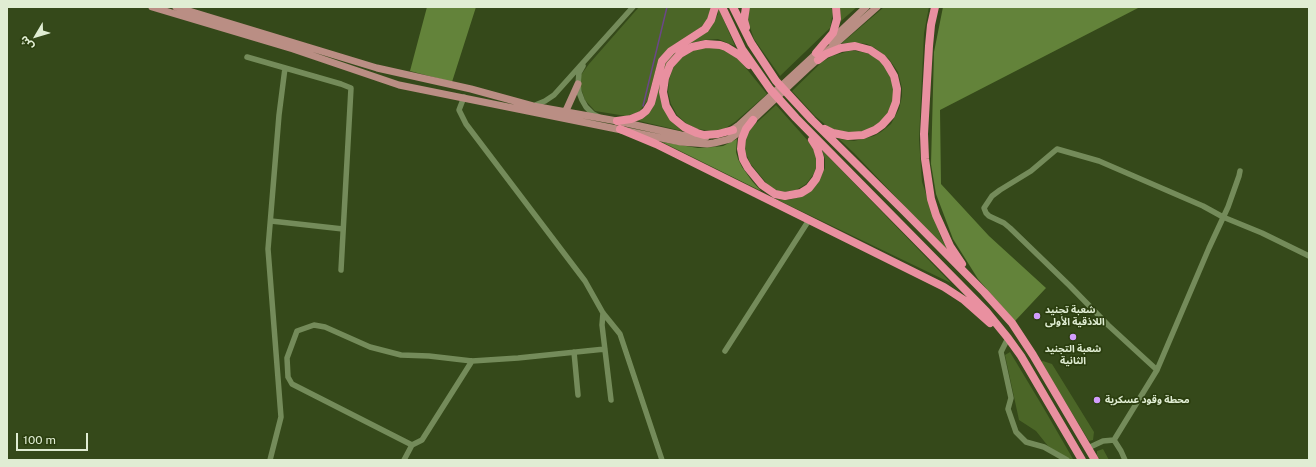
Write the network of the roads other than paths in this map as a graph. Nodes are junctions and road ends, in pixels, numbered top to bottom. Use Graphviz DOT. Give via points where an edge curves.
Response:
graph roads {
  1 [pos="152,7"];
  2 [pos="176,7"];
  3 [pos="633,7"];
  4 [pos="715,7"];
  5 [pos="722,7"];
  6 [pos="733,7"];
  7 [pos="746,7"];
  8 [pos="836,7"];
  9 [pos="866,7"];
  10 [pos="876,7"];
  11 [pos="935,7"];
  12 [pos="751,43"];
  13 [pos="247,57"];
  14 [pos="817,57"];
  15 [pos="586,59"];
  16 [pos="285,68"];
  17 [pos="578,84"];
  18 [pos="770,88"];
  19 [pos="464,97"];
  20 [pos="533,106"];
  21 [pos="760,110"];
  22 [pos="566,111"];
  23 [pos="600,118"];
  24 [pos="796,118"];
  25 [pos="563,119"];
  26 [pos="753,120"];
  27 [pos="812,120"];
  28 [pos="617,121"];
  29 [pos="620,129"];
  30 [pos="733,130"];
  31 [pos="1240,171"];
  32 [pos="1223,217"];
  33 [pos="809,220"];
  34 [pos="271,221"];
  35 [pos="343,229"];
  36 [pos="1309,256"];
  37 [pos="341,270"];
  38 [pos="984,292"];
  39 [pos="603,313"];
  40 [pos="1008,338"];
  41 [pos="605,349"];
  42 [pos="725,351"];
  43 [pos="574,352"];
  44 [pos="472,361"];
  45 [pos="1157,370"];
  46 [pos="578,395"];
  47 [pos="611,400"];
  48 [pos="1114,440"];
  49 [pos="412,445"];
  50 [pos="1088,448"];
  51 [pos="270,460"];
  52 [pos="404,460"];
  53 [pos="662,460"];
  54 [pos="1067,460"];
  55 [pos="1082,460"];
  56 [pos="1095,460"];
  57 [pos="1125,460"];
  1 -- 19 [label="main road" via="293,49 400,85"];
  2 -- 20 [label="main road" via="377,68"];
  3 -- 15 [label="street"];
  4 -- 28 [label="highway" via="711,20 704,29 662,60 651,103 646,111 631,119"];
  5 -- 18 [label="highway" via="742,49"];
  6 -- 12 [label="highway"];
  7 -- 12 [label="highway" via="744,20"];
  8 -- 14 [label="highway" via="837,19 833,33"];
  9 -- 14 [label="main road"];
  10 -- 14 [label="main road"];
  11 -- 38 [label="highway" via="929,46 924,134 927,176 931,198 943,232 960,262"];
  12 -- 27 [label="highway" via="776,81"];
  13 -- 16 [label="street"];
  14 -- 21 [label="main road"];
  14 -- 27 [label="highway" via="840,48 855,46 870,50 882,58 891,69 896,82 897,96 894,109 887,120 875,130 862,135 833,133"];
  15 -- 17 [label="street" via="579,73"];
  15 -- 20 [label="street" via="554,95 545,102"];
  16 -- 34 [label="street"];
  16 -- 35 [label="street" via="352,88"];
  17 -- 22 [label="main road"];
  17 -- 23 [label="street" via="582,100 592,114"];
  18 -- 24 [label="highway"];
  18 -- 30 [label="highway" via="739,55 720,45 692,47 675,59 665,78 663,92 666,106 673,118 684,128 697,134 711,135"];
  19 -- 25 [label="main road"];
  19 -- 39 [label="street" via="459,110 466,124 585,281"];
  20 -- 22 [label="main road"];
  21 -- 26 [label="main road"];
  21 -- 30 [label="main road"];
  22 -- 23 [label="main road"];
  22 -- 25 [label="main road"];
  23 -- 28 [label="main road"];
  24 -- 26 [label="highway" via="817,148 821,164 813,184 801,193 791,196 780,195 766,189 745,164 741,144"];
  24 -- 40 [label="highway" via="986,311"];
  25 -- 29 [label="main road"];
  26 -- 29 [label="main road" via="730,139 707,144 681,142"];
  27 -- 38 [label="highway"];
  28 -- 30 [label="main road" via="699,137 719,136"];
  29 -- 33 [label="highway" via="656,144"];
  31 -- 32 [label="street"];
  32 -- 36 [label="street"];
  32 -- 45 [label="street"];
  32 -- 45 [label="street" via="1099,161 1057,149 1030,171 992,196 984,208 989,216 1010,228"];
  33 -- 40 [label="highway" via="944,287 964,300"];
  33 -- 42 [label="street"];
  34 -- 35 [label="street"];
  34 -- 51 [label="street" via="268,249 282,417"];
  35 -- 37 [label="street"];
  38 -- 50 [label="highway" via="1012,323"];
  39 -- 41 [label="street"];
  39 -- 53 [label="street" via="620,334"];
  40 -- 54 [label="street" via="1001,352 1011,398 1008,409 1016,432 1026,442 1044,447"];
  40 -- 55 [label="highway"];
  41 -- 43 [label="street"];
  41 -- 47 [label="street"];
  43 -- 44 [label="street"];
  43 -- 46 [label="street"];
  44 -- 49 [label="street" via="422,440"];
  44 -- 49 [label="street" via="401,355 370,347 325,327 314,325 297,331 287,358 288,377 292,384"];
  45 -- 48 [label="street"];
  48 -- 50 [label="street" via="1104,440"];
  48 -- 57 [label="street"];
  49 -- 52 [label="street"];
  50 -- 56 [label="highway"];
}
